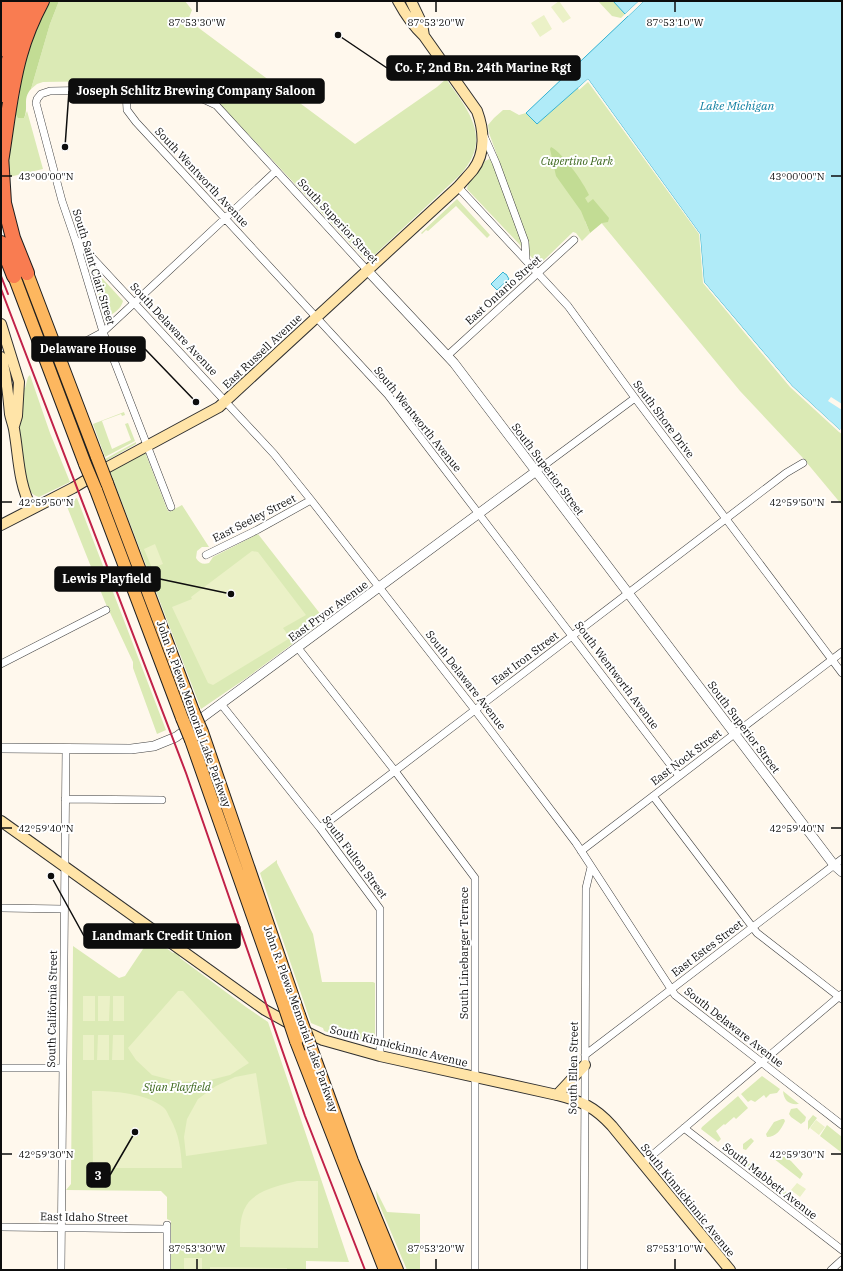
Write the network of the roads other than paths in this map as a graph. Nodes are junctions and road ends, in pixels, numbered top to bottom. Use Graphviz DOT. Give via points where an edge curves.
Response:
graph roads {
  1 [pos="6,1"];
  2 [pos="17,1"];
  3 [pos="28,1"];
  4 [pos="42,1"];
  5 [pos="398,1"];
  6 [pos="411,1"];
  7 [pos="1,18"];
  8 [pos="424,36"];
  9 [pos="1,49"];
  10 [pos="126,92"];
  11 [pos="1,107"];
  12 [pos="483,133"];
  13 [pos="1,155"];
  14 [pos="1,162"];
  15 [pos="276,171"];
  16 [pos="458,187"];
  17 [pos="225,219"];
  18 [pos="75,240"];
  19 [pos="574,240"];
  20 [pos="1,243"];
  21 [pos="526,258"];
  22 [pos="367,270"];
  23 [pos="539,272"];
  24 [pos="20,274"];
  25 [pos="134,302"];
  26 [pos="316,317"];
  27 [pos="1,324"];
  28 [pos="103,332"];
  29 [pos="71,349"];
  30 [pos="447,356"];
  31 [pos="1,357"];
  32 [pos="18,376"];
  33 [pos="4,384"];
  34 [pos="635,398"];
  35 [pos="225,401"];
  36 [pos="14,428"];
  37 [pos="147,446"];
  38 [pos="803,463"];
  39 [pos="535,472"];
  40 [pos="311,500"];
  41 [pos="170,508"];
  42 [pos="32,509"];
  43 [pos="479,513"];
  44 [pos="726,520"];
  45 [pos="1,525"];
  46 [pos="206,555"];
  47 [pos="380,588"];
  48 [pos="628,594"];
  49 [pos="106,610"];
  50 [pos="573,636"];
  51 [pos="298,648"];
  52 [pos="842,652"];
  53 [pos="832,660"];
  54 [pos="1,664"];
  55 [pos="842,673"];
  56 [pos="221,704"];
  57 [pos="475,710"];
  58 [pos="734,734"];
  59 [pos="1,748"];
  60 [pos="66,748"];
  61 [pos="395,771"];
  62 [pos="679,776"];
  63 [pos="653,796"];
  64 [pos="65,799"];
  65 [pos="162,800"];
  66 [pos="1,821"];
  67 [pos="320,828"];
  68 [pos="581,850"];
  69 [pos="842,859"];
  70 [pos="834,865"];
  71 [pos="64,866"];
  72 [pos="591,867"];
  73 [pos="842,872"];
  74 [pos="1,908"];
  75 [pos="64,909"];
  76 [pos="752,927"];
  77 [pos="671,989"];
  78 [pos="841,996"];
  79 [pos="380,1056"];
  80 [pos="585,1060"];
  81 [pos="761,1062"];
  82 [pos="1,1068"];
  83 [pos="63,1068"];
  84 [pos="475,1078"];
  85 [pos="557,1095"];
  86 [pos="584,1103"];
  87 [pos="842,1125"];
  88 [pos="684,1128"];
  89 [pos="643,1163"];
  90 [pos="1,1227"];
  91 [pos="61,1228"];
  92 [pos="842,1250"];
  93 [pos="842,1260"];
  94 [pos="61,1270"];
  95 [pos="167,1270"];
  96 [pos="385,1270"];
  97 [pos="397,1270"];
  98 [pos="475,1270"];
  99 [pos="584,1270"];
  100 [pos="730,1270"];
  101 [pos="831,1270"];
  1 -- 7 [label="highway"];
  2 -- 9 [label="highway"];
  3 -- 11 [label="highway" via="16,30 6,68"];
  4 -- 14 [label="highway" via="32,20 20,55"];
  5 -- 8 [label="main road" via="417,30"];
  6 -- 8 [label="main road" via="422,24"];
  8 -- 12 [label="main road, East Russell Avenue" via="477,111"];
  10 -- 15 [label="street, South Superior Street" via="203,99 216,105"];
  10 -- 17 [label="street, South Wentworth Avenue" via="128,112"];
  10 -- 18 [label="street, South Saint Clair Street" via="50,91 38,96 36,103 43,132"];
  12 -- 16 [label="main road, East Russell Avenue" via="479,160"];
  12 -- 21 [label="street" via="525,242"];
  13 -- 14 [label="highway, John R. Plewa Memorial Lake Parkway"];
  14 -- 24 [label="highway, John R. Plewa Memorial Lake Parkway" via="4,203"];
  15 -- 17 [label="street"];
  15 -- 22 [label="street, South Superior Street"];
  16 -- 21 [label="street, South Shore Drive"];
  16 -- 22 [label="main road, East Russell Avenue"];
  17 -- 25 [label="street"];
  17 -- 26 [label="street, South Wentworth Avenue"];
  18 -- 25 [label="street, South Delaware Avenue"];
  18 -- 28 [label="street, South Saint Clair Street"];
  19 -- 23 [label="street, East Ontario Street"];
  20 -- 24 [label="highway, John R. Plewa Memorial Lake Parkway"];
  21 -- 23 [label="street, South Shore Drive"];
  22 -- 26 [label="main road, East Russell Avenue"];
  22 -- 30 [label="street, South Superior Street"];
  23 -- 30 [label="street, East Ontario Street"];
  23 -- 34 [label="street, South Shore Drive" via="568,306"];
  24 -- 96 [label="main road, John R. Plewa Memorial Lake Parkway, bridge" via="85,464 191,740 296,1041"];
  24 -- 97 [label="main road, John R. Plewa Memorial Lake Parkway, bridge" via="160,620 202,732 352,1161"];
  25 -- 28 [label="street"];
  25 -- 35 [label="street, South Delaware Avenue"];
  26 -- 35 [label="main road, East Russell Avenue"];
  26 -- 43 [label="street, South Wentworth Avenue" via="388,395"];
  27 -- 32 [label="main road"];
  28 -- 29 [label="street"];
  28 -- 37 [label="street, South Saint Clair Street"];
  30 -- 39 [label="street, South Superior Street"];
  31 -- 33 [label="main road" via="5,370"];
  32 -- 33 [label="street"];
  32 -- 36 [label="main road" via="19,391"];
  33 -- 36 [label="main road"];
  34 -- 39 [label="street, East Pryor Avenue"];
  34 -- 44 [label="street, South Shore Drive"];
  35 -- 37 [label="main road, East Russell Avenue" via="215,410"];
  35 -- 40 [label="street, South Delaware Avenue" via="274,454"];
  36 -- 42 [label="main road" via="21,481"];
  37 -- 41 [label="street, South Saint Clair Street"];
  37 -- 42 [label="main road, East Russell Avenue"];
  38 -- 44 [label="street, East Iron Street" via="786,473"];
  39 -- 43 [label="street, East Pryor Avenue"];
  39 -- 48 [label="street, South Superior Street"];
  40 -- 46 [label="street, East Seeley Street"];
  40 -- 47 [label="street, South Delaware Avenue"];
  42 -- 45 [label="main road, East Russell Avenue"];
  43 -- 47 [label="street, East Pryor Avenue"];
  43 -- 50 [label="street, South Wentworth Avenue"];
  44 -- 48 [label="street, East Iron Street"];
  44 -- 53 [label="street, South Shore Drive"];
  47 -- 51 [label="street, East Pryor Avenue"];
  47 -- 57 [label="street, South Delaware Avenue"];
  48 -- 50 [label="street, East Iron Street"];
  48 -- 58 [label="street, South Superior Street"];
  49 -- 54 [label="street"];
  50 -- 57 [label="street, East Iron Street"];
  50 -- 62 [label="street, South Wentworth Avenue"];
  51 -- 56 [label="street, East Pryor Avenue"];
  51 -- 61 [label="street, South Linebarger Terrace"];
  52 -- 53 [label="street, East Nock Street"];
  53 -- 55 [label="street, South Shore Drive"];
  53 -- 58 [label="street, East Nock Street"];
  56 -- 60 [label="street, East Pryor Avenue" via="176,737 154,746 131,749"];
  56 -- 67 [label="street, South Fulton Street"];
  57 -- 61 [label="street, East Iron Street"];
  57 -- 68 [label="street, South Delaware Avenue"];
  58 -- 62 [label="street, East Nock Street"];
  58 -- 70 [label="street, South Superior Street"];
  59 -- 60 [label="street, East Pryor Avenue"];
  60 -- 64 [label="street, South California Street"];
  61 -- 67 [label="street, East Iron Street"];
  61 -- 84 [label="street, South Linebarger Terrace" via="475,878"];
  62 -- 63 [label="street, East Nock Street"];
  63 -- 68 [label="street, East Nock Street"];
  63 -- 76 [label="street"];
  64 -- 65 [label="street"];
  64 -- 71 [label="street, South California Street"];
  66 -- 71 [label="main road, South Kinnickinnic Avenue"];
  67 -- 79 [label="street, South Fulton Street" via="380,909"];
  68 -- 72 [label="street, South Delaware Avenue"];
  69 -- 70 [label="street, East Estes Street"];
  70 -- 73 [label="street, South Superior Street"];
  70 -- 76 [label="street, East Estes Street"];
  71 -- 75 [label="street, South California Street"];
  71 -- 79 [label="main road, South Kinnickinnic Avenue" via="265,1010 323,1040"];
  72 -- 77 [label="street, South Delaware Avenue"];
  72 -- 80 [label="street, South Ellen Street" via="586,888"];
  74 -- 75 [label="street"];
  75 -- 83 [label="street, South California Street"];
  76 -- 77 [label="street, East Estes Street"];
  76 -- 78 [label="street"];
  77 -- 80 [label="street, East Estes Street"];
  77 -- 81 [label="street, South Delaware Avenue"];
  78 -- 81 [label="street"];
  79 -- 84 [label="main road, South Kinnickinnic Avenue"];
  80 -- 85 [label="main road"];
  80 -- 86 [label="street, South Ellen Street"];
  81 -- 87 [label="street, South Delaware Avenue"];
  81 -- 88 [label="street"];
  82 -- 83 [label="street"];
  83 -- 91 [label="street, South California Street"];
  84 -- 85 [label="main road, South Kinnickinnic Avenue"];
  84 -- 98 [label="street, South Linebarger Terrace"];
  85 -- 86 [label="main road, South Kinnickinnic Avenue"];
  86 -- 89 [label="main road, South Kinnickinnic Avenue" via="601,1114"];
  86 -- 99 [label="street, South Ellen Street"];
  88 -- 89 [label="street"];
  88 -- 92 [label="street, South Mabbett Avenue"];
  89 -- 100 [label="main road, South Kinnickinnic Avenue"];
  90 -- 91 [label="street, East Idaho Street"];
  91 -- 94 [label="street, South California Street"];
  91 -- 95 [label="street, East Idaho Street" via="167,1227"];
  93 -- 101 [label="street"];
}
